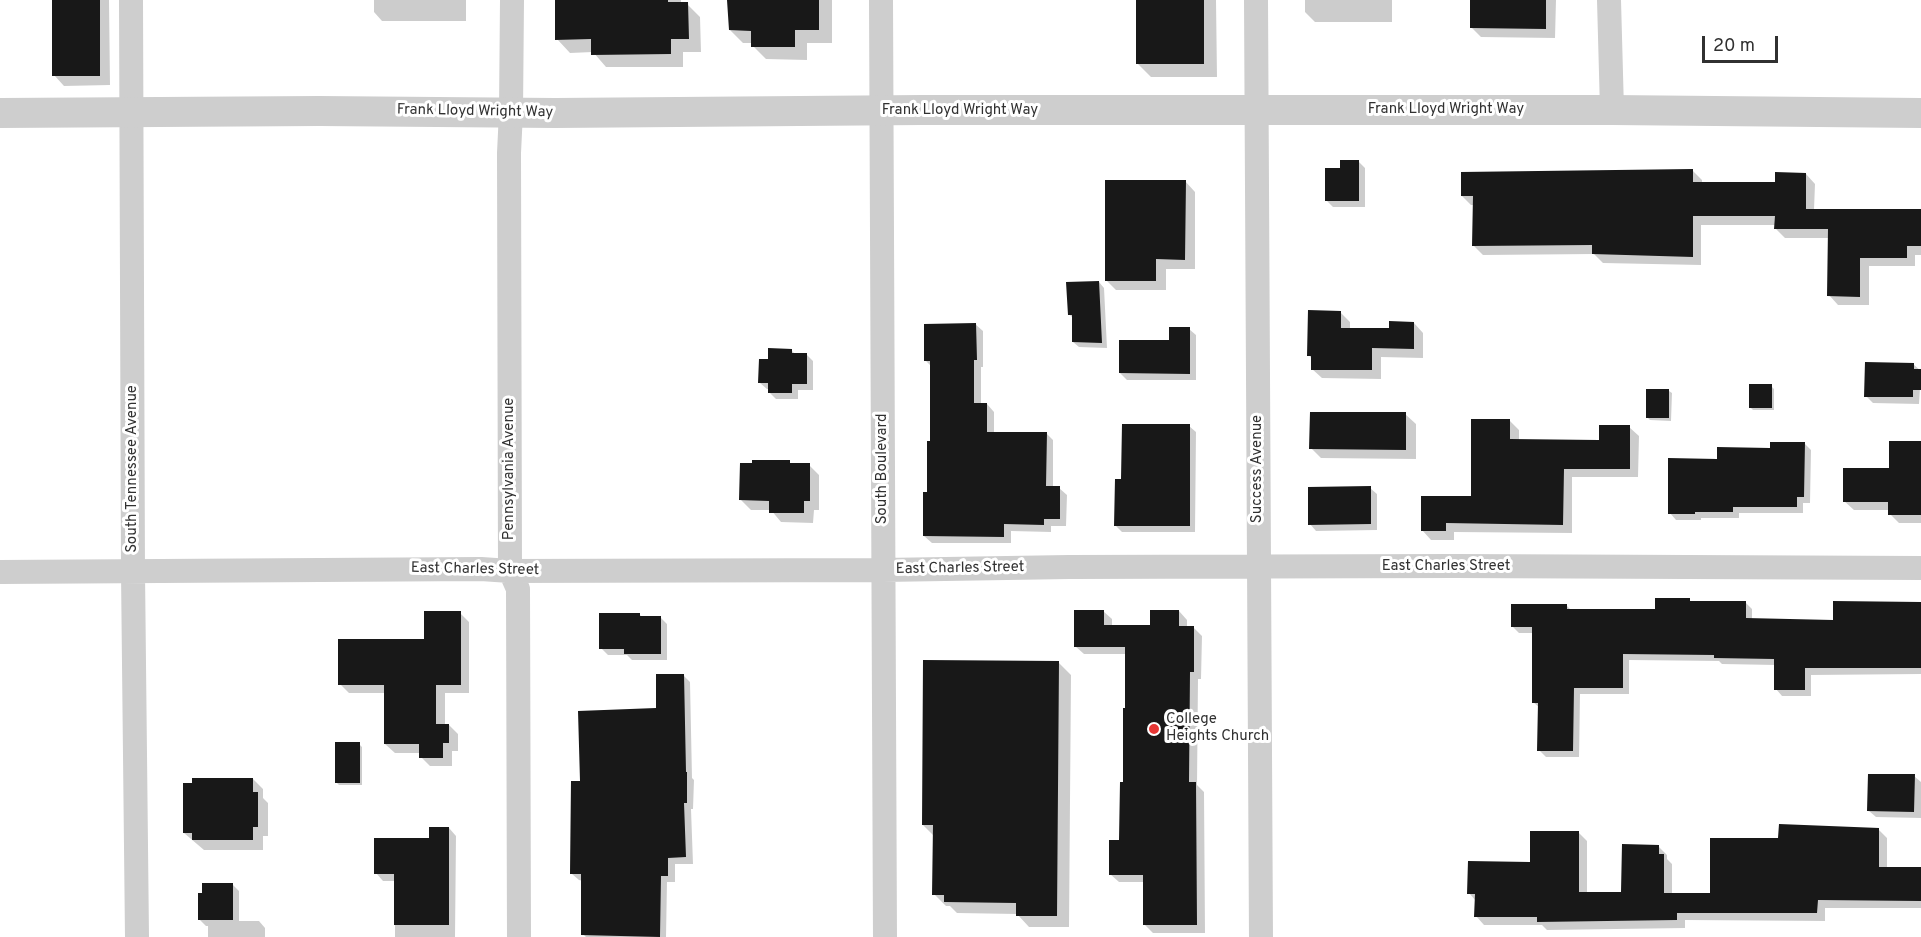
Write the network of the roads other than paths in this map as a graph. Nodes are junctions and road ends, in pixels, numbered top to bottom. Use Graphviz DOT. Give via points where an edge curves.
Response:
graph roads {
  1 [pos="131,0"];
  2 [pos="512,0"];
  3 [pos="881,0"];
  4 [pos="1256,0"];
  5 [pos="1609,0"];
  6 [pos="1256,110"];
  7 [pos="1612,110"];
  8 [pos="132,111"];
  9 [pos="882,111"];
  10 [pos="0,112"];
  11 [pos="511,112"];
  12 [pos="1921,113"];
  13 [pos="1259,567"];
  14 [pos="1921,568"];
  15 [pos="883,570"];
  16 [pos="510,571"];
  17 [pos="0,572"];
  18 [pos="133,572"];
  19 [pos="137,937"];
  20 [pos="519,937"];
  21 [pos="885,937"];
  22 [pos="1261,937"];
  1 -- 8 [label="street, South Tennessee Avenue"];
  2 -- 11 [label="street, Pennsylvania Avenue"];
  3 -- 9 [label="street, South Boulevard"];
  4 -- 6 [label="street, Success Avenue"];
  5 -- 7 [label="street"];
  6 -- 7 [label="street, Frank Lloyd Wright Way"];
  6 -- 9 [label="street, Frank Lloyd Wright Way"];
  6 -- 13 [label="street, Success Avenue"];
  7 -- 12 [label="street, Frank Lloyd Wright Way"];
  8 -- 10 [label="street, Frank Lloyd Wright Way"];
  8 -- 11 [label="street, Frank Lloyd Wright Way"];
  8 -- 18 [label="street, South Tennessee Avenue"];
  9 -- 11 [label="street, Frank Lloyd Wright Way"];
  9 -- 15 [label="street, South Boulevard"];
  11 -- 16 [label="street, Pennsylvania Avenue"];
  13 -- 14 [label="street, East Charles Street"];
  13 -- 15 [label="street, East Charles Street"];
  13 -- 22 [label="street, Success Avenue"];
  15 -- 16 [label="street, East Charles Street"];
  15 -- 21 [label="street, South Boulevard"];
  16 -- 18 [label="street, East Charles Street"];
  16 -- 20 [label="street, Pennsylvania Avenue" via="518,589"];
  17 -- 18 [label="street, East Charles Street"];
  18 -- 19 [label="street, South Tennessee Avenue"];
}
